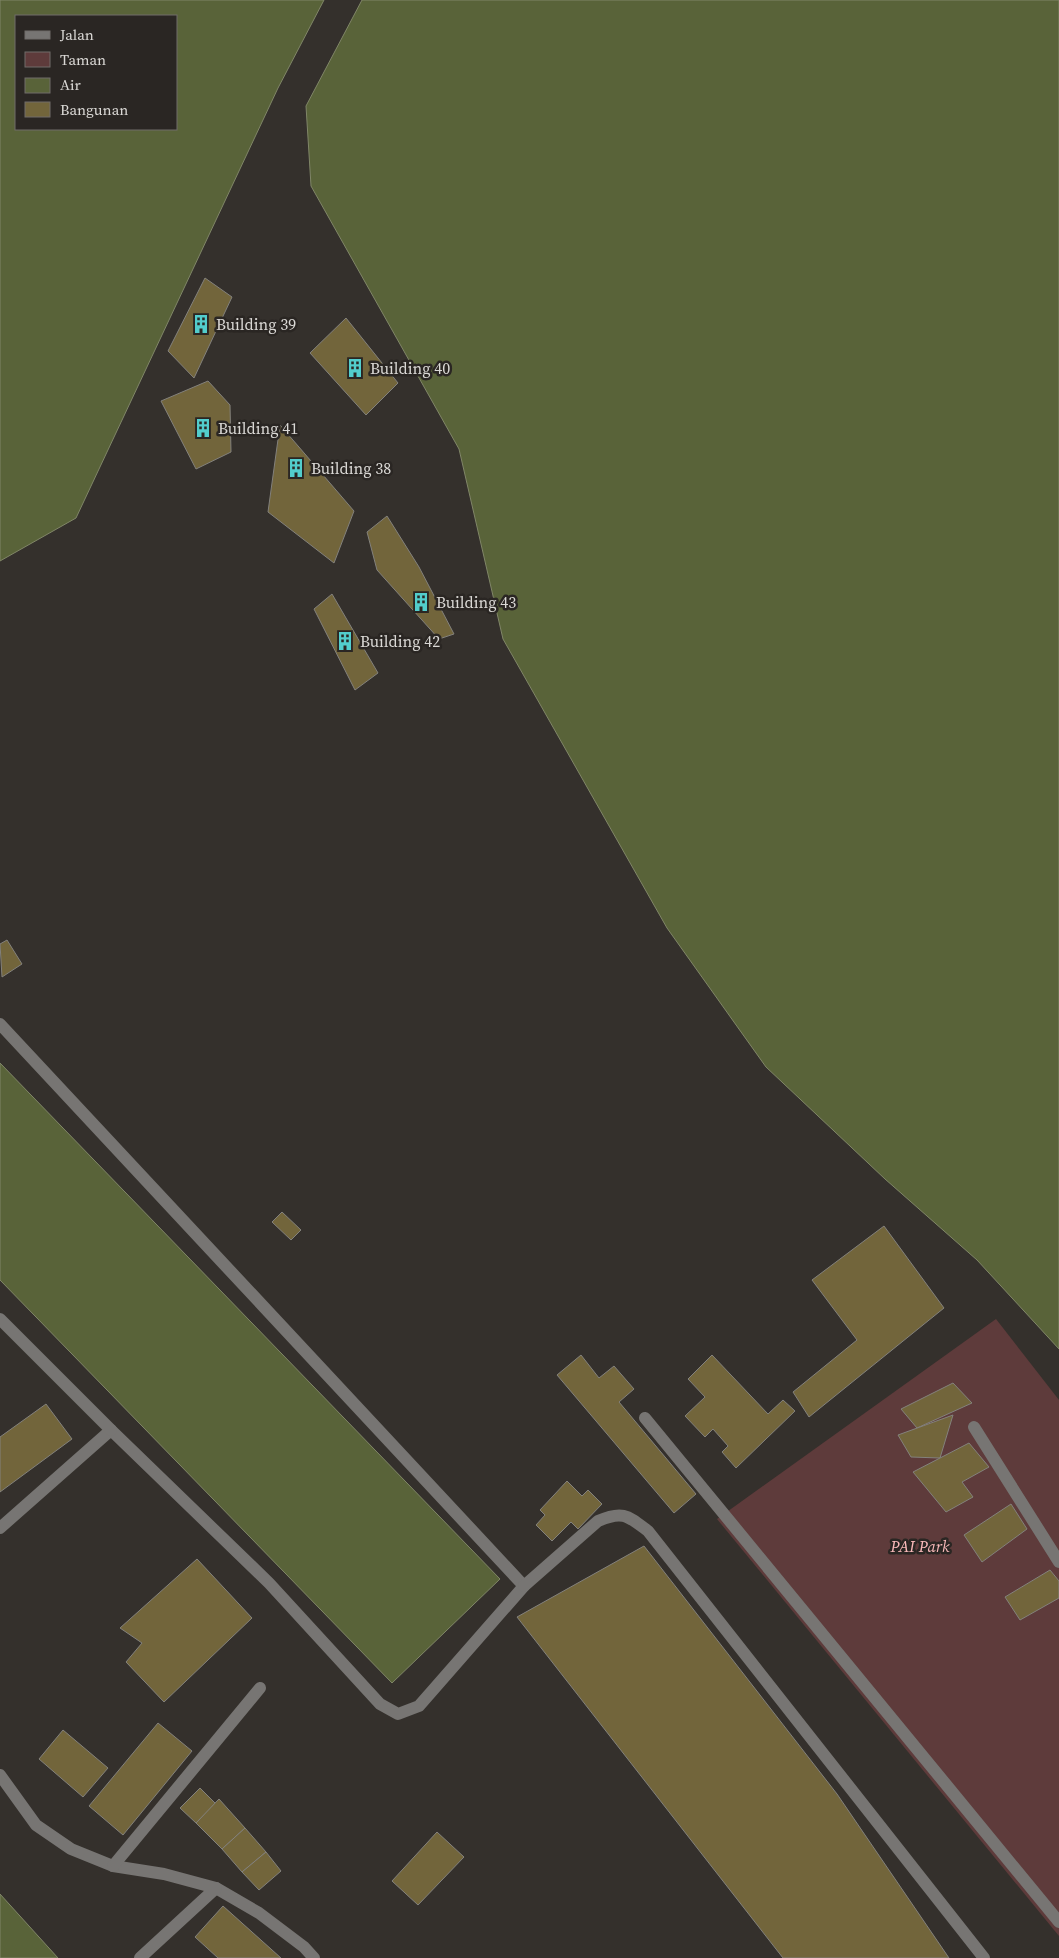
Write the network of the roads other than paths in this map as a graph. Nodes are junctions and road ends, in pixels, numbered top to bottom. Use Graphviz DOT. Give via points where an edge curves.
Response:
graph roads {
  1 [pos="0,1024"];
  2 [pos="0,1319"];
  3 [pos="645,1418"];
  4 [pos="974,1427"];
  5 [pos="111,1430"];
  6 [pos="0,1528"];
  7 [pos="1059,1562"];
  8 [pos="524,1586"];
  9 [pos="260,1688"];
  10 [pos="0,1775"];
  11 [pos="112,1866"];
  12 [pos="216,1888"];
  13 [pos="1059,1922"];
  14 [pos="140,1958"];
  15 [pos="314,1958"];
  16 [pos="984,1958"];
  1 -- 8 [label="lane"];
  2 -- 5 [label="lane"];
  3 -- 13 [label="lane"];
  4 -- 7 [label="lane"];
  5 -- 6 [label="lane"];
  5 -- 8 [label="lane" via="269,1583 380,1704 398,1714 419,1706"];
  8 -- 16 [label="lane" via="598,1521 613,1514 626,1515 648,1531"];
  9 -- 11 [label="lane"];
  10 -- 11 [label="lane" via="36,1825 71,1849"];
  11 -- 12 [label="lane" via="164,1874"];
  12 -- 14 [label="lane"];
  12 -- 15 [label="lane" via="259,1913"];
}
